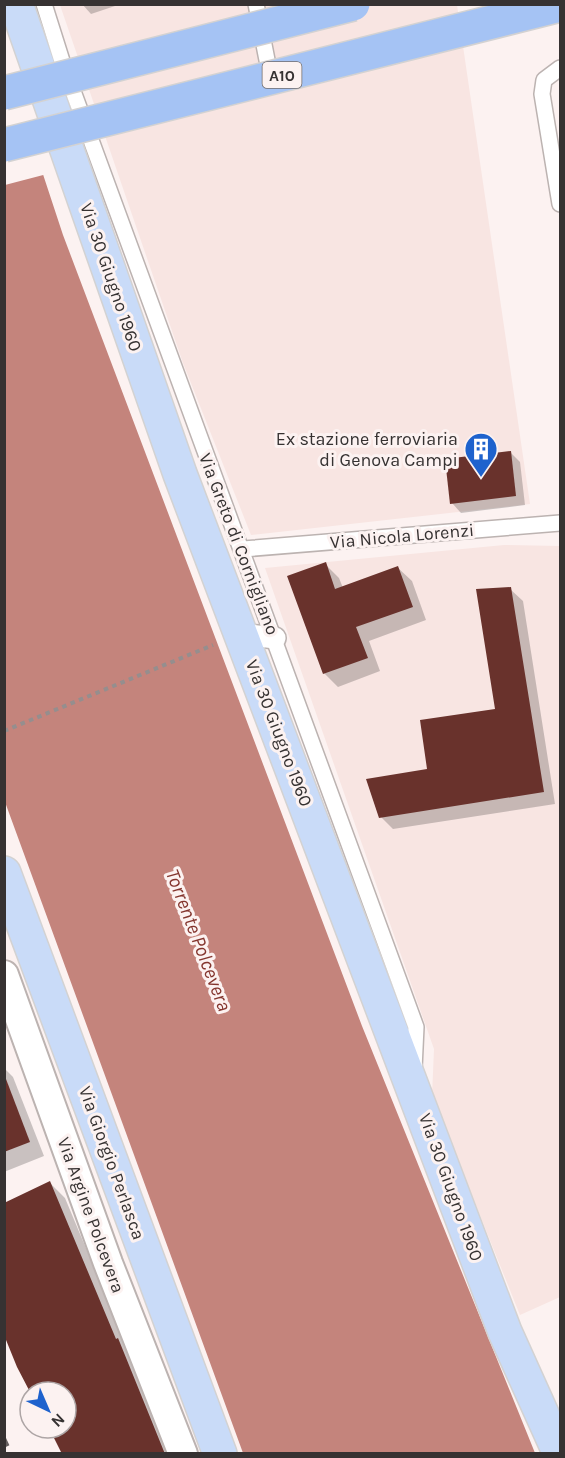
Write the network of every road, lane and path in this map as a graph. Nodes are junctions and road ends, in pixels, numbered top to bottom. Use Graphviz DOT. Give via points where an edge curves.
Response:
graph roads {
  1 [pos="16,4"];
  2 [pos="44,4"];
  3 [pos="256,4"];
  4 [pos="353,4"];
  5 [pos="561,5"];
  6 [pos="267,60"];
  7 [pos="561,68"];
  8 [pos="4,93"];
  9 [pos="4,146"];
  10 [pos="561,204"];
  11 [pos="561,523"];
  12 [pos="243,549"];
  13 [pos="232,637"];
  14 [pos="275,638"];
  15 [pos="4,731"];
  16 [pos="4,873"];
  17 [pos="4,975"];
  18 [pos="413,1087"];
  19 [pos="183,1454"];
  20 [pos="220,1454"];
  21 [pos="560,1454"];
  1 -- 13 [label="main road, Via 30 Giugno 1960" via="180,474"];
  2 -- 12 [label="lane, Via Greto di Cornigliano" via="197,435"];
  3 -- 6 [label="lane"];
  4 -- 8 [label="highway, bridge"];
  5 -- 9 [label="highway, A10, bridge"];
  7 -- 10 [label="lane" via="544,80 542,94"];
  11 -- 12 [label="lane, Via Nicola Lorenzi"];
  12 -- 14 [label="lane, Via Greto di Cornigliano"];
  13 -- 14 [label="street"];
  13 -- 15 [label="path"];
  13 -- 18 [label="main road, Via 30 Giugno 1960"];
  14 -- 18 [label="lane, Via Greto di Cornigliano" via="416,1027"];
  16 -- 20 [label="main road, Via Giorgio Perlasca"];
  17 -- 19 [label="street, Via Argine Polcevera" via="108,1263"];
  18 -- 21 [label="main road, Via 30 Giugno 1960" via="504,1332"];
}
